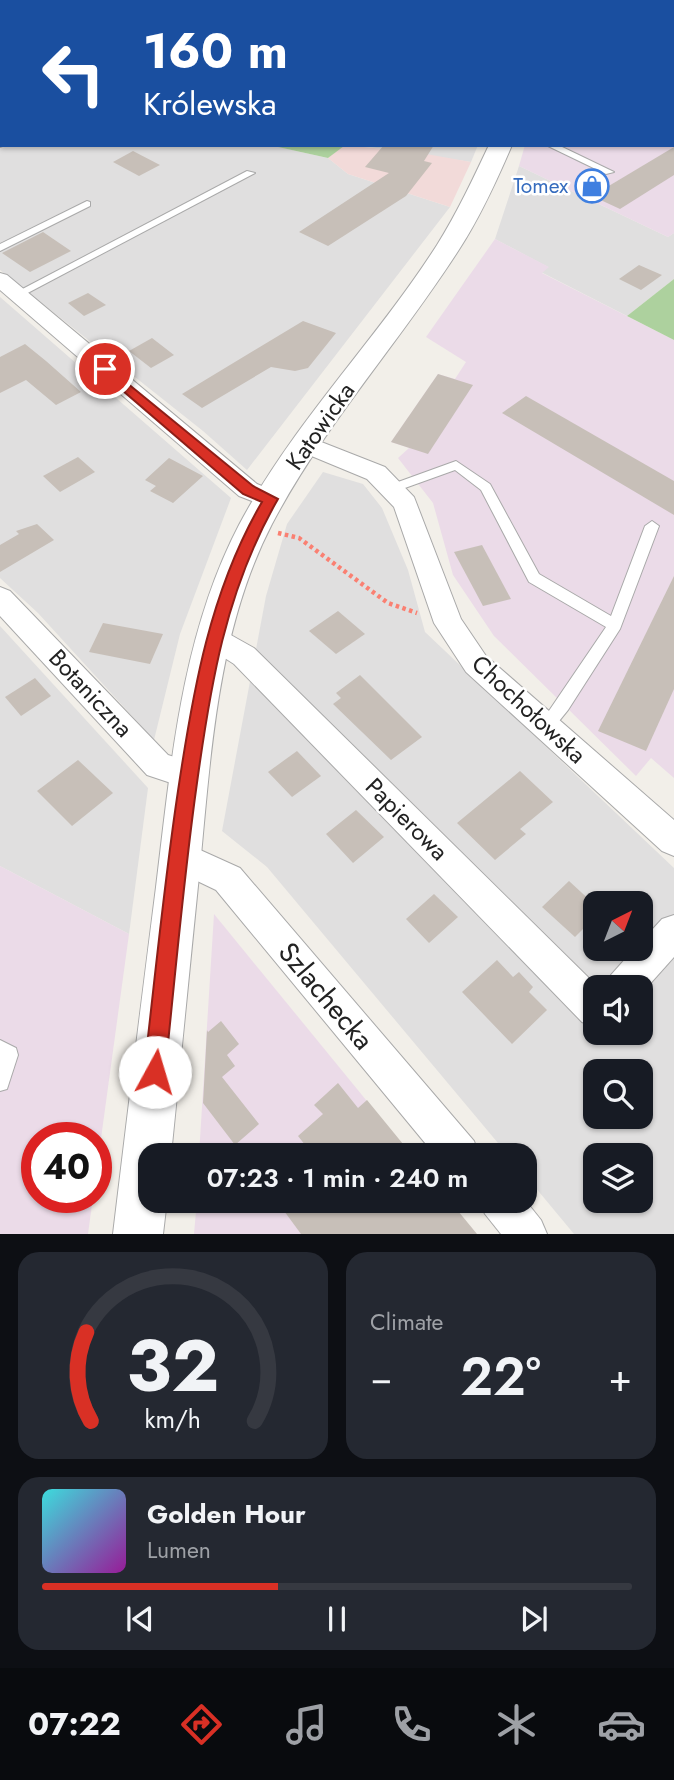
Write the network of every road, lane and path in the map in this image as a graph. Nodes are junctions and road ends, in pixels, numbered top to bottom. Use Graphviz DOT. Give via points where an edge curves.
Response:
graph roads {
  1 [pos="500,147"];
  2 [pos="554,147"];
  3 [pos="609,172"];
  4 [pos="250,173"];
  5 [pos="87,204"];
  6 [pos="0,248"];
  7 [pos="9,286"];
  8 [pos="306,443"];
  9 [pos="391,489"];
  10 [pos="270,499"];
  11 [pos="652,526"];
  12 [pos="0,598"];
  13 [pos="615,625"];
  14 [pos="213,636"];
  15 [pos="546,727"];
  16 [pos="189,775"];
  17 [pos="674,841"];
  18 [pos="178,855"];
  19 [pos="674,931"];
  20 [pos="635,975"];
  21 [pos="583,997"];
  22 [pos="0,1049"];
  23 [pos="0,1082"];
  24 [pos="450,1143"];
  25 [pos="510,1213"];
  26 [pos="138,1234"];
  27 [pos="527,1234"];
  1 -- 8 [label="street, Katowicka" via="461,229"];
  2 -- 3 [label="lane"];
  4 -- 7 [label="lane"];
  5 -- 6 [label="lane"];
  7 -- 10 [label="street" via="248,490"];
  8 -- 9 [label="street, Chochołowska" via="376,473"];
  8 -- 10 [label="street, Katowicka"];
  9 -- 13 [label="lane" via="456,465 486,487 534,578"];
  9 -- 15 [label="street, Chochołowska" via="405,503 448,624 476,664"];
  10 -- 14 [label="street, Katowicka" via="225,594"];
  11 -- 13 [label="lane"];
  12 -- 16 [label="street, Botaniczna" via="158,766"];
  13 -- 15 [label="lane"];
  14 -- 16 [label="street, Katowicka"];
  14 -- 21 [label="street, Papierowa" via="244,656"];
  15 -- 17 [label="street, Chochołowska"];
  16 -- 18 [label="street, Katowicka"];
  18 -- 24 [label="street, Szlachecka" via="228,879"];
  18 -- 26 [label="street, Katowicka"];
  19 -- 20 [label="street"];
  22 -- 23 [label="lane" via="9,1055"];
  25 -- 27 [label="street"];
}
